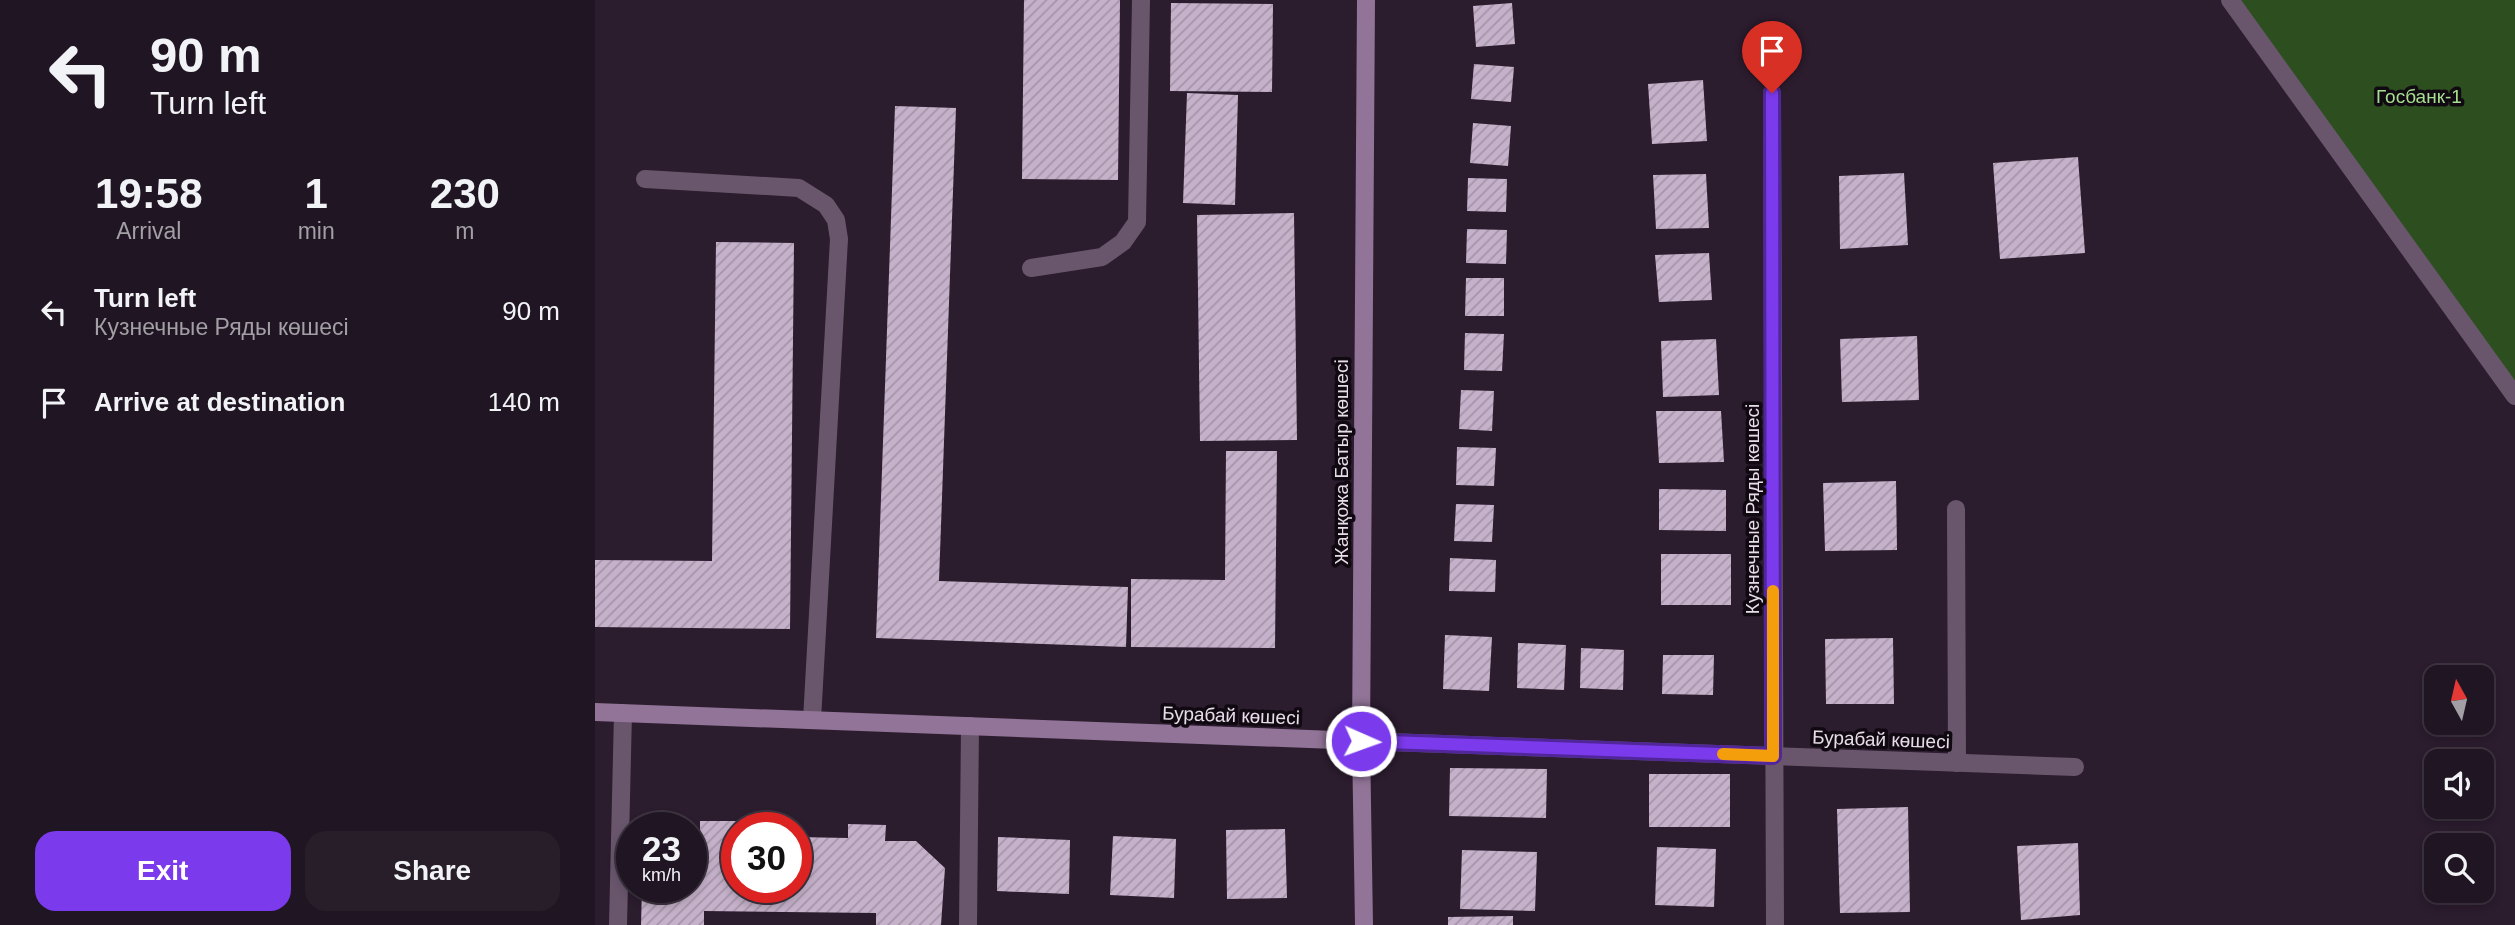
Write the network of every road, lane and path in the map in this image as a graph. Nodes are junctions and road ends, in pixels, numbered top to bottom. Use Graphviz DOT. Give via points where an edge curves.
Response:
graph roads {
  1 [pos="1141,0"];
  2 [pos="1366,0"];
  3 [pos="2230,0"];
  4 [pos="1772,93"];
  5 [pos="645,179"];
  6 [pos="1031,268"];
  7 [pos="2515,396"];
  8 [pos="1956,509"];
  9 [pos="595,712"];
  10 [pos="623,713"];
  11 [pos="812,720"];
  12 [pos="970,726"];
  13 [pos="1361,741"];
  14 [pos="1773,756"];
  15 [pos="1957,763"];
  16 [pos="2075,767"];
  17 [pos="618,925"];
  18 [pos="968,925"];
  19 [pos="1363,925"];
  20 [pos="1775,925"];
  1 -- 6 [label="street" via="1137,222 1123,242 1102,257"];
  2 -- 13 [label="main road, Жанқожа Батыр көшесі"];
  3 -- 7 [label="street"];
  4 -- 14 [label="street, Кузнечные Ряды көшесі"];
  5 -- 11 [label="street" via="799,188 826,205 835,220 839,239"];
  8 -- 15 [label="street"];
  9 -- 10 [label="main road, Бурабай көшесі"];
  10 -- 11 [label="main road, Бурабай көшесі"];
  10 -- 17 [label="street"];
  11 -- 12 [label="main road, Бурабай көшесі"];
  12 -- 13 [label="main road, Бурабай көшесі"];
  12 -- 18 [label="street"];
  13 -- 14 [label="street, Бурабай көшесі"];
  13 -- 19 [label="main road, Жанқожа Батыр көшесі"];
  14 -- 15 [label="street, Бурабай көшесі"];
  14 -- 20 [label="street, Кузнечные Ряды көшесі"];
  15 -- 16 [label="street, Бурабай көшесі"];
}
